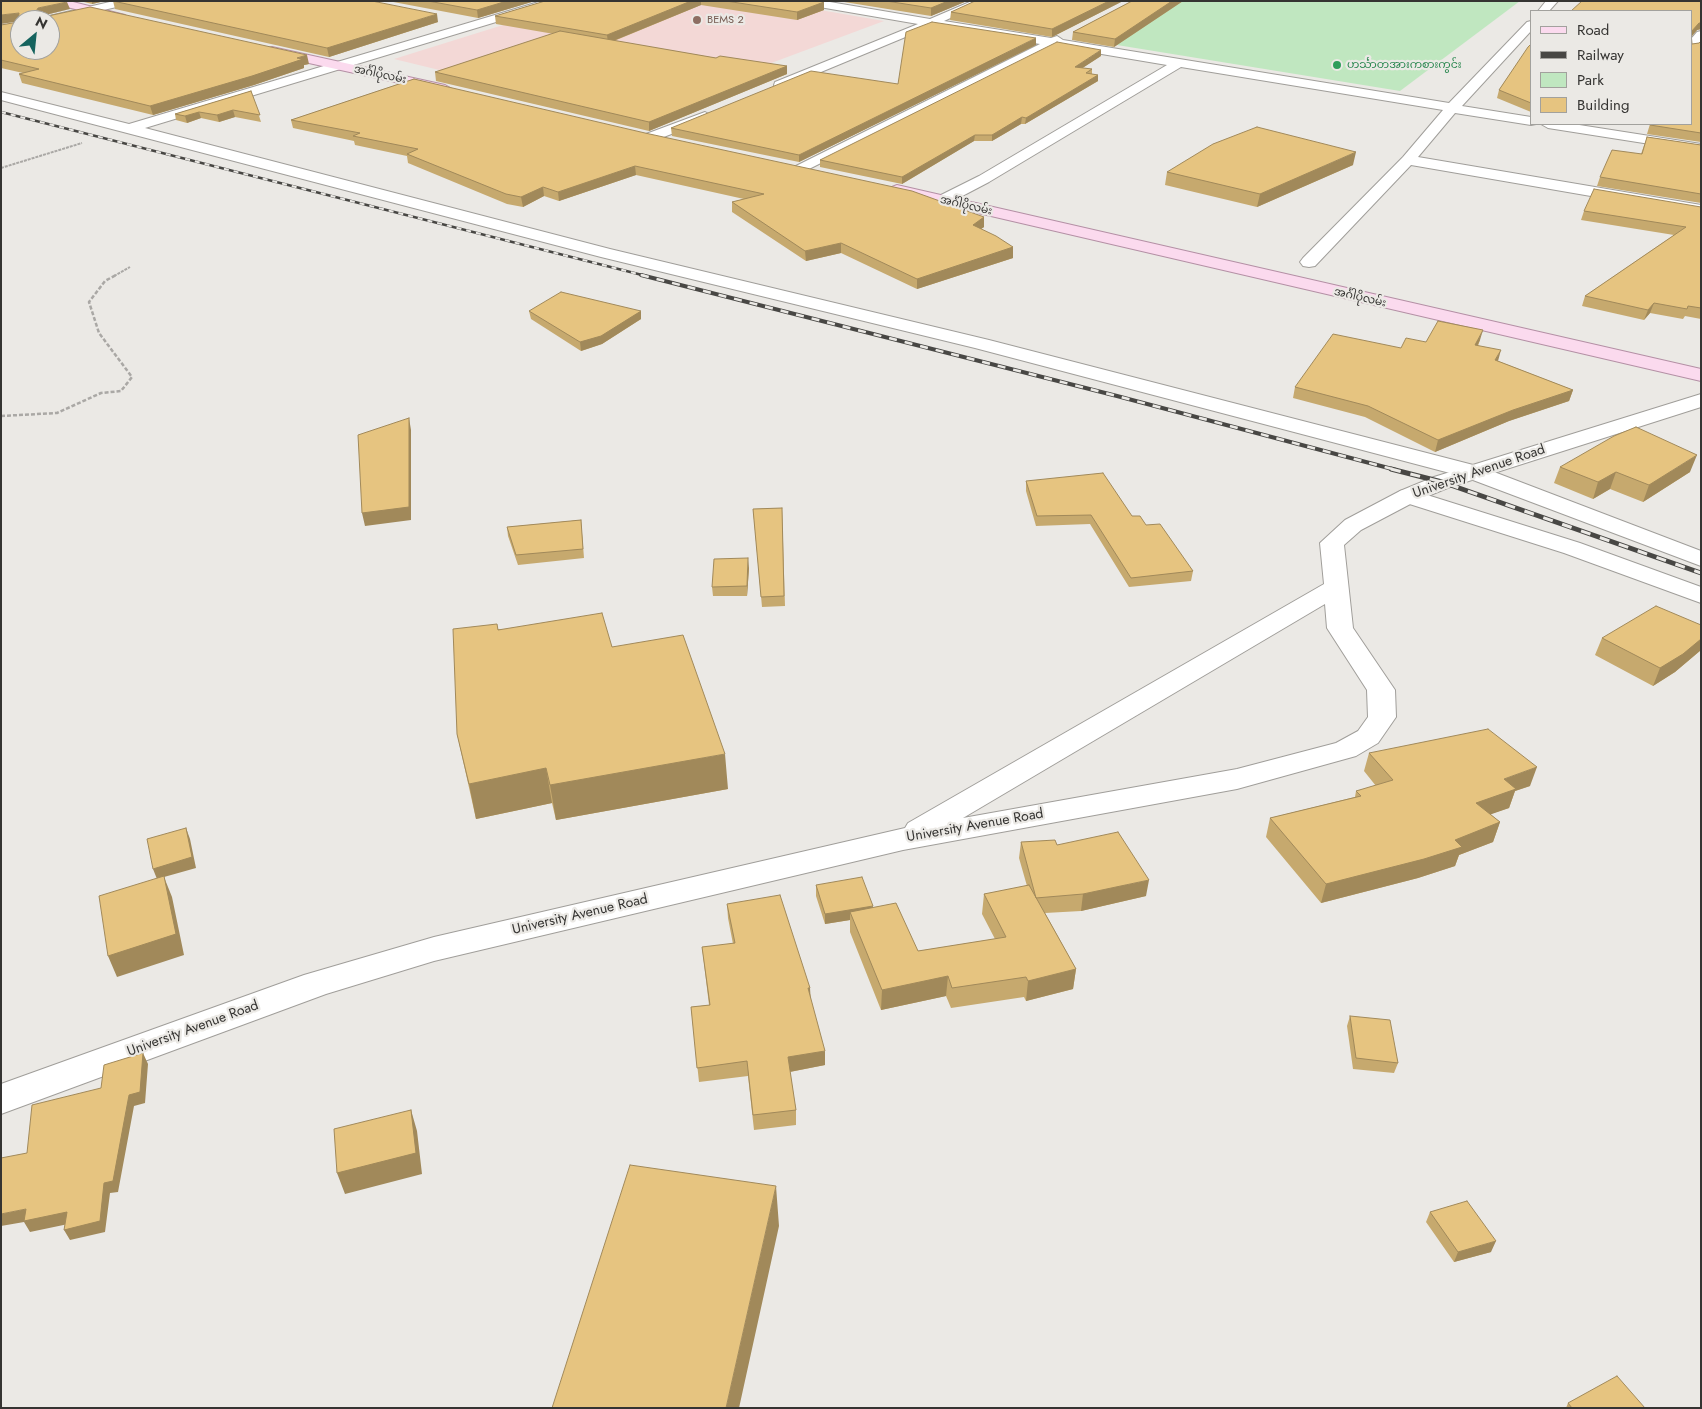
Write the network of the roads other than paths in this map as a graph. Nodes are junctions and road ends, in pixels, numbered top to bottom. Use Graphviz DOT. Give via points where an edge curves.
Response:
graph roads {
  1 [pos="54,1"];
  2 [pos="130,1"];
  3 [pos="555,1"];
  4 [pos="982,1"];
  5 [pos="1553,1"];
  6 [pos="812,2"];
  7 [pos="92,10"];
  8 [pos="1544,10"];
  9 [pos="60,17"];
  10 [pos="451,19"];
  11 [pos="140,21"];
  12 [pos="931,23"];
  13 [pos="479,24"];
  14 [pos="1530,25"];
  15 [pos="1701,33"];
  16 [pos="1070,34"];
  17 [pos="1054,42"];
  18 [pos="1692,45"];
  19 [pos="254,46"];
  20 [pos="1179,63"];
  21 [pos="339,66"];
  22 [pos="770,89"];
  23 [pos="461,92"];
  24 [pos="1,96"];
  25 [pos="1452,108"];
  26 [pos="716,111"];
  27 [pos="1530,121"];
  28 [pos="1554,125"];
  29 [pos="1627,125"];
  30 [pos="129,128"];
  31 [pos="632,133"];
  32 [pos="1619,135"];
  33 [pos="651,138"];
  34 [pos="679,144"];
  35 [pos="1701,148"];
  36 [pos="1408,160"];
  37 [pos="781,166"];
  38 [pos="799,170"];
  39 [pos="818,174"];
  40 [pos="886,188"];
  41 [pos="943,200"];
  42 [pos="1701,210"];
  43 [pos="1309,262"];
  44 [pos="1701,375"];
  45 [pos="1701,400"];
  46 [pos="1473,472"];
  47 [pos="1408,496"];
  48 [pos="1701,559"];
  49 [pos="1337,587"];
  50 [pos="1701,596"];
  51 [pos="902,839"];
  52 [pos="1,1099"];
  1 -- 7 [label="main road"];
  2 -- 7 [label="street"];
  3 -- 13 [label="street"];
  4 -- 12 [label="street"];
  5 -- 8 [label="street"];
  6 -- 12 [label="street"];
  7 -- 9 [label="street"];
  7 -- 11 [label="main road"];
  10 -- 13 [label="street"];
  12 -- 17 [label="street"];
  12 -- 22 [label="street"];
  13 -- 21 [label="street"];
  14 -- 25 [label="street"];
  15 -- 18 [label="street"];
  16 -- 17 [label="street"];
  17 -- 20 [label="street"];
  17 -- 38 [label="street"];
  19 -- 21 [label="main road, အင်္ဂါပိုလမ်း"];
  20 -- 25 [label="street"];
  20 -- 41 [label="street"];
  21 -- 23 [label="main road, အင်္ဂါပိုလမ်း"];
  21 -- 30 [label="street"];
  24 -- 30 [label="street"];
  25 -- 27 [label="street"];
  25 -- 36 [label="street"];
  26 -- 33 [label="street"];
  28 -- 32 [label="street"];
  29 -- 32 [label="street"];
  30 -- 46 [label="street" via="607,253 982,344"];
  31 -- 33 [label="main road"];
  32 -- 35 [label="street"];
  33 -- 34 [label="main road"];
  36 -- 42 [label="street"];
  36 -- 43 [label="street"];
  37 -- 38 [label="main road"];
  38 -- 39 [label="main road"];
  40 -- 41 [label="main road, အင်္ဂါပိုလမ်း"];
  41 -- 44 [label="main road, အင်္ဂါပိုလမ်း"];
  45 -- 46 [label="street, University Avenue Road"];
  46 -- 47 [label="street, University Avenue Road"];
  46 -- 48 [label="street"];
  47 -- 49 [label="street, University Avenue Road" via="1353,526 1332,543"];
  47 -- 50 [label="street" via="1572,548"];
  49 -- 51 [label="street"];
  49 -- 51 [label="street, University Avenue Road" via="1340,628 1381,690 1382,717 1368,737 1346,750 1237,778"];
  51 -- 52 [label="street, University Avenue Road" via="434,949 316,984"];
}
